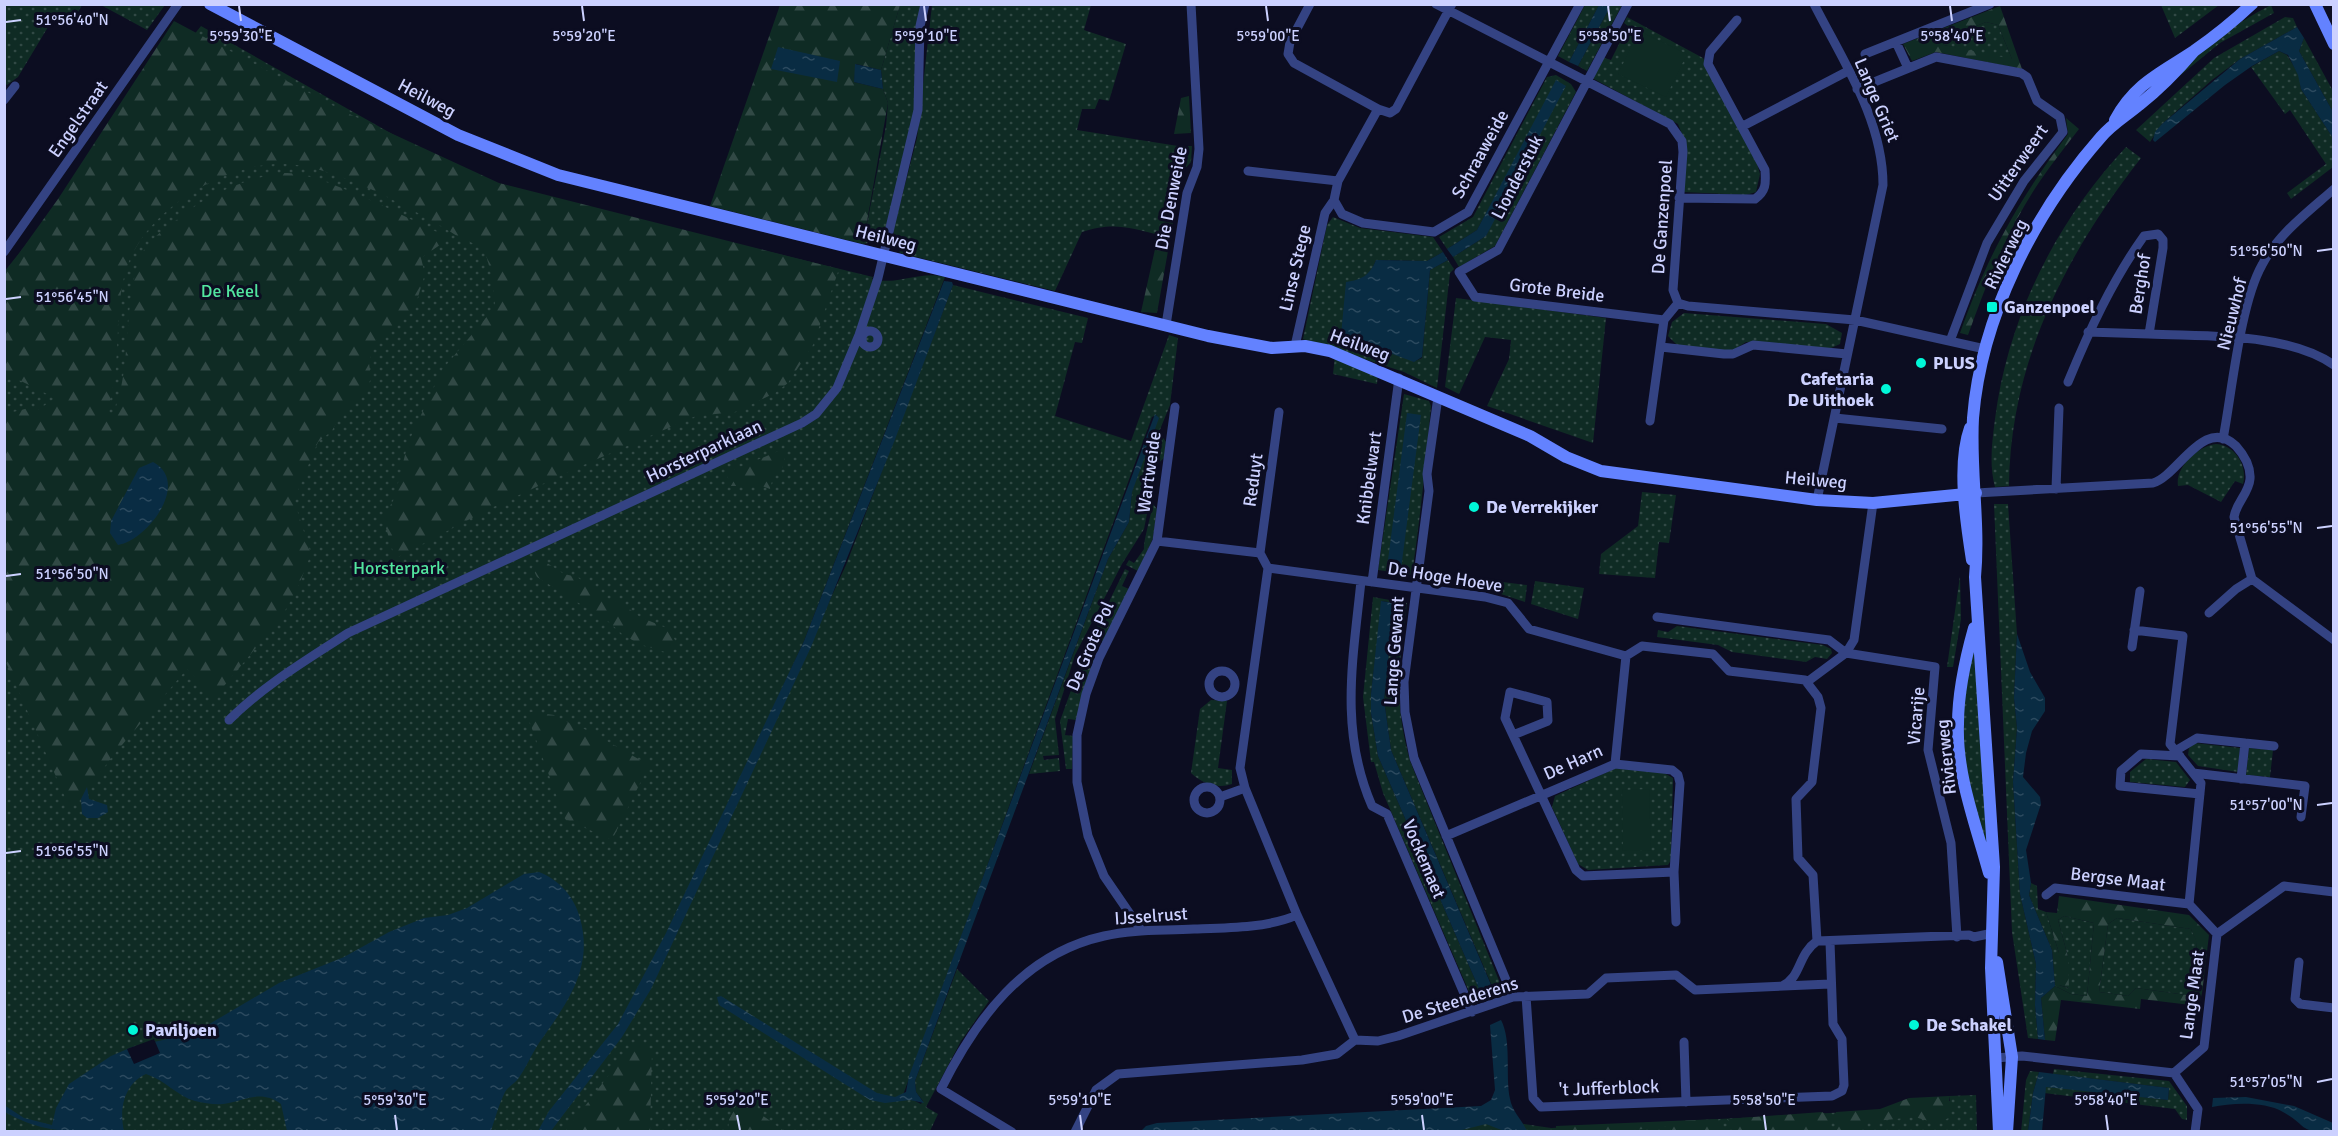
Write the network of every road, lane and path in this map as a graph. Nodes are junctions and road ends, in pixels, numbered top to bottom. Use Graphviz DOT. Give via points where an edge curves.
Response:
graph roads {
  1 [pos="178,4"];
  2 [pos="210,4"];
  3 [pos="925,4"];
  4 [pos="1191,4"];
  5 [pos="1310,4"];
  6 [pos="1436,4"];
  7 [pos="1580,4"];
  8 [pos="1814,4"];
  9 [pos="1990,4"];
  10 [pos="2252,4"];
  11 [pos="2263,4"];
  12 [pos="2306,4"];
  13 [pos="2315,4"];
  14 [pos="1450,8"];
  15 [pos="1627,8"];
  16 [pos="2239,16"];
  17 [pos="2319,17"];
  18 [pos="1737,20"];
  19 [pos="1896,42"];
  20 [pos="2334,44"];
  21 [pos="1865,54"];
  22 [pos="1550,63"];
  23 [pos="1908,68"];
  24 [pos="1848,71"];
  25 [pos="1586,80"];
  26 [pos="15,86"];
  27 [pos="1857,89"];
  28 [pos="4,100"];
  29 [pos="1378,110"];
  30 [pos="1743,126"];
  31 [pos="1248,171"];
  32 [pos="1338,181"];
  33 [pos="2334,189"];
  34 [pos="1679,198"];
  35 [pos="1334,200"];
  36 [pos="4,252"];
  37 [pos="884,256"];
  38 [pos="1459,272"];
  39 [pos="1678,303"];
  40 [pos="1664,320"];
  41 [pos="1855,320"];
  42 [pos="1166,325"];
  43 [pos="2088,332"];
  44 [pos="2149,334"];
  45 [pos="2241,339"];
  46 [pos="1950,341"];
  47 [pos="1295,346"];
  48 [pos="1661,347"];
  49 [pos="1985,349"];
  50 [pos="1847,354"];
  51 [pos="2334,365"];
  52 [pos="1399,378"];
  53 [pos="2068,382"];
  54 [pos="1438,397"];
  55 [pos="1175,407"];
  56 [pos="2059,408"];
  57 [pos="1279,412"];
  58 [pos="1835,418"];
  59 [pos="1650,421"];
  60 [pos="1942,429"];
  61 [pos="2223,439"];
  62 [pos="2056,489"];
  63 [pos="1970,494"];
  64 [pos="1818,500"];
  65 [pos="1873,503"];
  66 [pos="1157,541"];
  67 [pos="1260,553"];
  68 [pos="1268,568"];
  69 [pos="2252,579"];
  70 [pos="1361,581"];
  71 [pos="1372,582"];
  72 [pos="1415,588"];
  73 [pos="2140,591"];
  74 [pos="2209,613"];
  75 [pos="1976,615"];
  76 [pos="1657,616"];
  77 [pos="2134,630"];
  78 [pos="2334,640"];
  79 [pos="2132,647"];
  80 [pos="1846,653"];
  81 [pos="1626,656"];
  82 [pos="1807,682"];
  83 [pos="1235,685"];
  84 [pos="1250,686"];
  85 [pos="229,720"];
  86 [pos="1513,735"];
  87 [pos="2245,743"];
  88 [pos="2274,746"];
  89 [pos="2178,754"];
  90 [pos="1615,764"];
  91 [pos="2193,773"];
  92 [pos="2241,779"];
  93 [pos="1245,788"];
  94 [pos="2200,794"];
  95 [pos="1540,795"];
  96 [pos="1220,797"];
  97 [pos="2301,817"];
  98 [pos="1446,836"];
  99 [pos="1674,872"];
  100 [pos="2334,892"];
  101 [pos="1993,894"];
  102 [pos="2046,895"];
  103 [pos="2189,904"];
  104 [pos="1297,915"];
  105 [pos="1677,922"];
  106 [pos="1141,930"];
  107 [pos="1993,933"];
  108 [pos="2217,934"];
  109 [pos="1957,937"];
  110 [pos="1817,941"];
  111 [pos="1830,942"];
  112 [pos="1993,949"];
  113 [pos="2299,962"];
  114 [pos="1830,984"];
  115 [pos="1780,986"];
  116 [pos="1526,996"];
  117 [pos="1513,997"];
  118 [pos="2334,1008"];
  119 [pos="1472,1012"];
  120 [pos="1355,1040"];
  121 [pos="1684,1042"];
  122 [pos="2012,1057"];
  123 [pos="1995,1058"];
  124 [pos="2174,1073"];
  125 [pos="1686,1102"];
  126 [pos="1012,1131"];
  127 [pos="1075,1131"];
  128 [pos="1999,1131"];
  129 [pos="2007,1131"];
  130 [pos="2195,1131"];
  1 -- 36 [label="street, Engelstraat"];
  2 -- 37 [label="street, Heilweg" via="458,135 506,156 558,175"];
  3 -- 37 [label="street, Horsterparklaan" via="920,26 918,110"];
  4 -- 42 [label="street, Die Denweide" via="1199,149 1187,193"];
  5 -- 29 [label="street" via="1290,42 1288,54 1294,63"];
  6 -- 14 [label="street, De Ganzenpoel"];
  7 -- 22 [label="street, Schraaweide"];
  8 -- 24 [label="street, Lange Griet"];
  9 -- 19 [label="street"];
  10 -- 16 [label="street, Rivierweg"];
  11 -- 16 [label="street, Rivierweg"];
  12 -- 17 [label="street"];
  13 -- 17 [label="street"];
  14 -- 22 [label="street, De Ganzenpoel"];
  14 -- 29 [label="street" via="1396,109 1390,113"];
  15 -- 25 [label="street, Lionderstuk"];
  16 -- 49 [label="street, Rivierweg" via="2113,124 2076,167 2020,260"];
  17 -- 20 [label="street"];
  18 -- 30 [label="street" via="1710,52 1708,64 1709,72"];
  19 -- 21 [label="street"];
  19 -- 23 [label="street"];
  22 -- 25 [label="street, De Ganzenpoel"];
  22 -- 35 [label="street, Schraaweide" via="1467,212 1434,232 1363,223 1342,214"];
  23 -- 27 [label="street, Uitterweert"];
  23 -- 46 [label="street, Uitterweert" via="1936,57 2021,74 2027,77 2037,100 2060,117 2063,132 2024,181 1987,243"];
  24 -- 27 [label="street, Lange Griet"];
  24 -- 30 [label="street"];
  25 -- 34 [label="street, De Ganzenpoel" via="1670,124 1682,141"];
  25 -- 38 [label="street, Lionderstuk" via="1498,250"];
  26 -- 28 [label="street"];
  27 -- 41 [label="street, Lange Griet" via="1879,139 1883,177"];
  29 -- 32 [label="street"];
  30 -- 34 [label="street" via="1765,170 1762,194 1755,200"];
  31 -- 32 [label="street"];
  32 -- 35 [label="street"];
  33 -- 45 [label="street, Nieuwhof" via="2283,234 2261,266"];
  34 -- 39 [label="street, De Ganzenpoel" via="1673,290"];
  35 -- 47 [label="street, Linse Stege" via="1325,213"];
  37 -- 42 [label="street, Heilweg"];
  37 -- 85 [label="street, Horsterparklaan" via="847,366 837,388 816,414 348,633 300,664"];
  38 -- 40 [label="street, Grote Breide" via="1475,297"];
  39 -- 40 [label="street"];
  39 -- 41 [label="street"];
  40 -- 48 [label="street"];
  41 -- 46 [label="street"];
  41 -- 50 [label="street, Lange Griet"];
  42 -- 47 [label="street, Heilweg" via="1272,348"];
  43 -- 44 [label="street, Berghof"];
  43 -- 44 [label="street, Berghof" via="2144,236 2158,234 2163,248"];
  43 -- 53 [label="street, Berghof"];
  44 -- 45 [label="street"];
  45 -- 51 [label="street" via="2300,348"];
  45 -- 61 [label="street, Nieuwhof"];
  46 -- 49 [label="street"];
  47 -- 52 [label="street, Heilweg" via="1330,351"];
  48 -- 50 [label="street" via="1733,354 1753,345"];
  48 -- 59 [label="street"];
  49 -- 63 [label="street, Rivierweg" via="1966,438"];
  50 -- 58 [label="street, Lange Griet"];
  52 -- 54 [label="street, Heilweg"];
  52 -- 71 [label="street, Knibbelwart"];
  54 -- 64 [label="street, Heilweg" via="1601,471"];
  54 -- 72 [label="street, Lange Gewant"];
  55 -- 66 [label="street, Wartweide"];
  56 -- 62 [label="street"];
  57 -- 67 [label="street, Reduyt"];
  58 -- 60 [label="street"];
  58 -- 64 [label="street, Lange Griet"];
  61 -- 62 [label="street, Heilweg" via="2207,440 2191,449 2164,479 2153,483"];
  61 -- 69 [label="street" via="2236,447 2249,467 2249,485 2234,517"];
  62 -- 63 [label="street, Heilweg"];
  63 -- 65 [label="street, Heilweg"];
  63 -- 75 [label="street, Rivierweg"];
  64 -- 65 [label="street, Heilweg"];
  65 -- 80 [label="street" via="1854,640"];
  66 -- 67 [label="street"];
  66 -- 106 [label="street, De Grote Pol" via="1099,658 1077,735 1077,782 1088,836 1104,876"];
  67 -- 68 [label="street"];
  68 -- 70 [label="street, De Hoge Hoeve"];
  68 -- 84 [label="street"];
  69 -- 74 [label="street"];
  69 -- 78 [label="street"];
  70 -- 71 [label="street, De Hoge Hoeve"];
  70 -- 119 [label="street, Vockemaet" via="1350,703 1358,767 1372,806 1387,814"];
  71 -- 72 [label="street, De Hoge Hoeve"];
  72 -- 81 [label="street, De Hoge Hoeve" via="1508,603 1529,629"];
  72 -- 98 [label="street, Lange Gewant" via="1404,682 1406,722 1414,758"];
  73 -- 77 [label="street"];
  75 -- 101 [label="street, Rivierweg"];
  75 -- 101 [label="street, Rivierweg" via="1961,681 1957,726 1967,791"];
  76 -- 80 [label="street" via="1829,640"];
  77 -- 79 [label="street"];
  77 -- 89 [label="street" via="2183,636 2170,744"];
  80 -- 82 [label="street"];
  80 -- 109 [label="street, Vicarije" via="1935,667 1928,750 1951,843"];
  81 -- 82 [label="street" via="1642,646 1713,654 1729,671"];
  81 -- 90 [label="street, De Harn"];
  82 -- 110 [label="street" via="1821,708 1812,782 1796,799 1798,858 1814,875"];
  83 -- 84 [label="street"];
  84 -- 93 [label="street" via="1240,768"];
  86 -- 86 [label="street" via="1548,721 1547,702 1510,692 1505,718"];
  86 -- 95 [label="street"];
  87 -- 88 [label="street"];
  87 -- 89 [label="street" via="2197,738"];
  87 -- 92 [label="street"];
  89 -- 91 [label="street, Bergse Maat"];
  89 -- 94 [label="street" via="2141,754 2121,771 2120,786"];
  90 -- 95 [label="street, De Harn"];
  90 -- 99 [label="street" via="1664,768 1678,775"];
  91 -- 92 [label="street"];
  91 -- 94 [label="street, Bergse Maat" via="2201,783"];
  92 -- 97 [label="street" via="2305,786"];
  93 -- 96 [label="street"];
  93 -- 104 [label="street"];
  94 -- 103 [label="street, Bergse Maat"];
  95 -- 98 [label="street, De Harn"];
  95 -- 99 [label="street" via="1576,870 1583,876"];
  98 -- 117 [label="street, Lange Gewant"];
  99 -- 105 [label="street"];
  100 -- 108 [label="street, Lange Maat" via="2284,886"];
  101 -- 107 [label="street, Rivierweg"];
  102 -- 103 [label="street, Bergse Maat" via="2055,888"];
  103 -- 108 [label="street, Bergse Maat"];
  104 -- 106 [label="street, IJsselrust" via="1249,925"];
  104 -- 120 [label="street"];
  106 -- 126 [label="street, IJsselrust" via="1069,946 1026,972 995,1001 970,1034 941,1089"];
  107 -- 109 [label="street"];
  107 -- 112 [label="street, Rivierweg"];
  108 -- 124 [label="street, Lange Maat" via="2204,1047"];
  109 -- 111 [label="street"];
  110 -- 111 [label="street"];
  110 -- 115 [label="street" via="1805,950 1790,981"];
  111 -- 114 [label="street, 't Jufferblock"];
  112 -- 122 [label="street, Rivierweg"];
  112 -- 123 [label="street, Rivierweg"];
  113 -- 118 [label="street" via="2295,999 2300,1004"];
  114 -- 115 [label="street, De Steenderens"];
  114 -- 125 [label="street, 't Jufferblock" via="1833,1024 1842,1039 1844,1085 1840,1093"];
  115 -- 116 [label="street, De Steenderens" via="1695,990 1677,975 1606,978 1588,994"];
  116 -- 117 [label="street, De Steenderens"];
  116 -- 125 [label="street, 't Jufferblock" via="1533,1098 1541,1107"];
  117 -- 119 [label="street, De Steenderens"];
  119 -- 120 [label="street, De Steenderens" via="1378,1041"];
  120 -- 127 [label="street" via="1337,1054 1302,1060 1118,1074 1096,1090"];
  121 -- 125 [label="street, 't Jufferblock"];
  122 -- 123 [label="street"];
  122 -- 124 [label="street"];
  122 -- 129 [label="street, Rivierweg"];
  123 -- 128 [label="street, Rivierweg"];
  124 -- 130 [label="street" via="2198,1109"];
}
